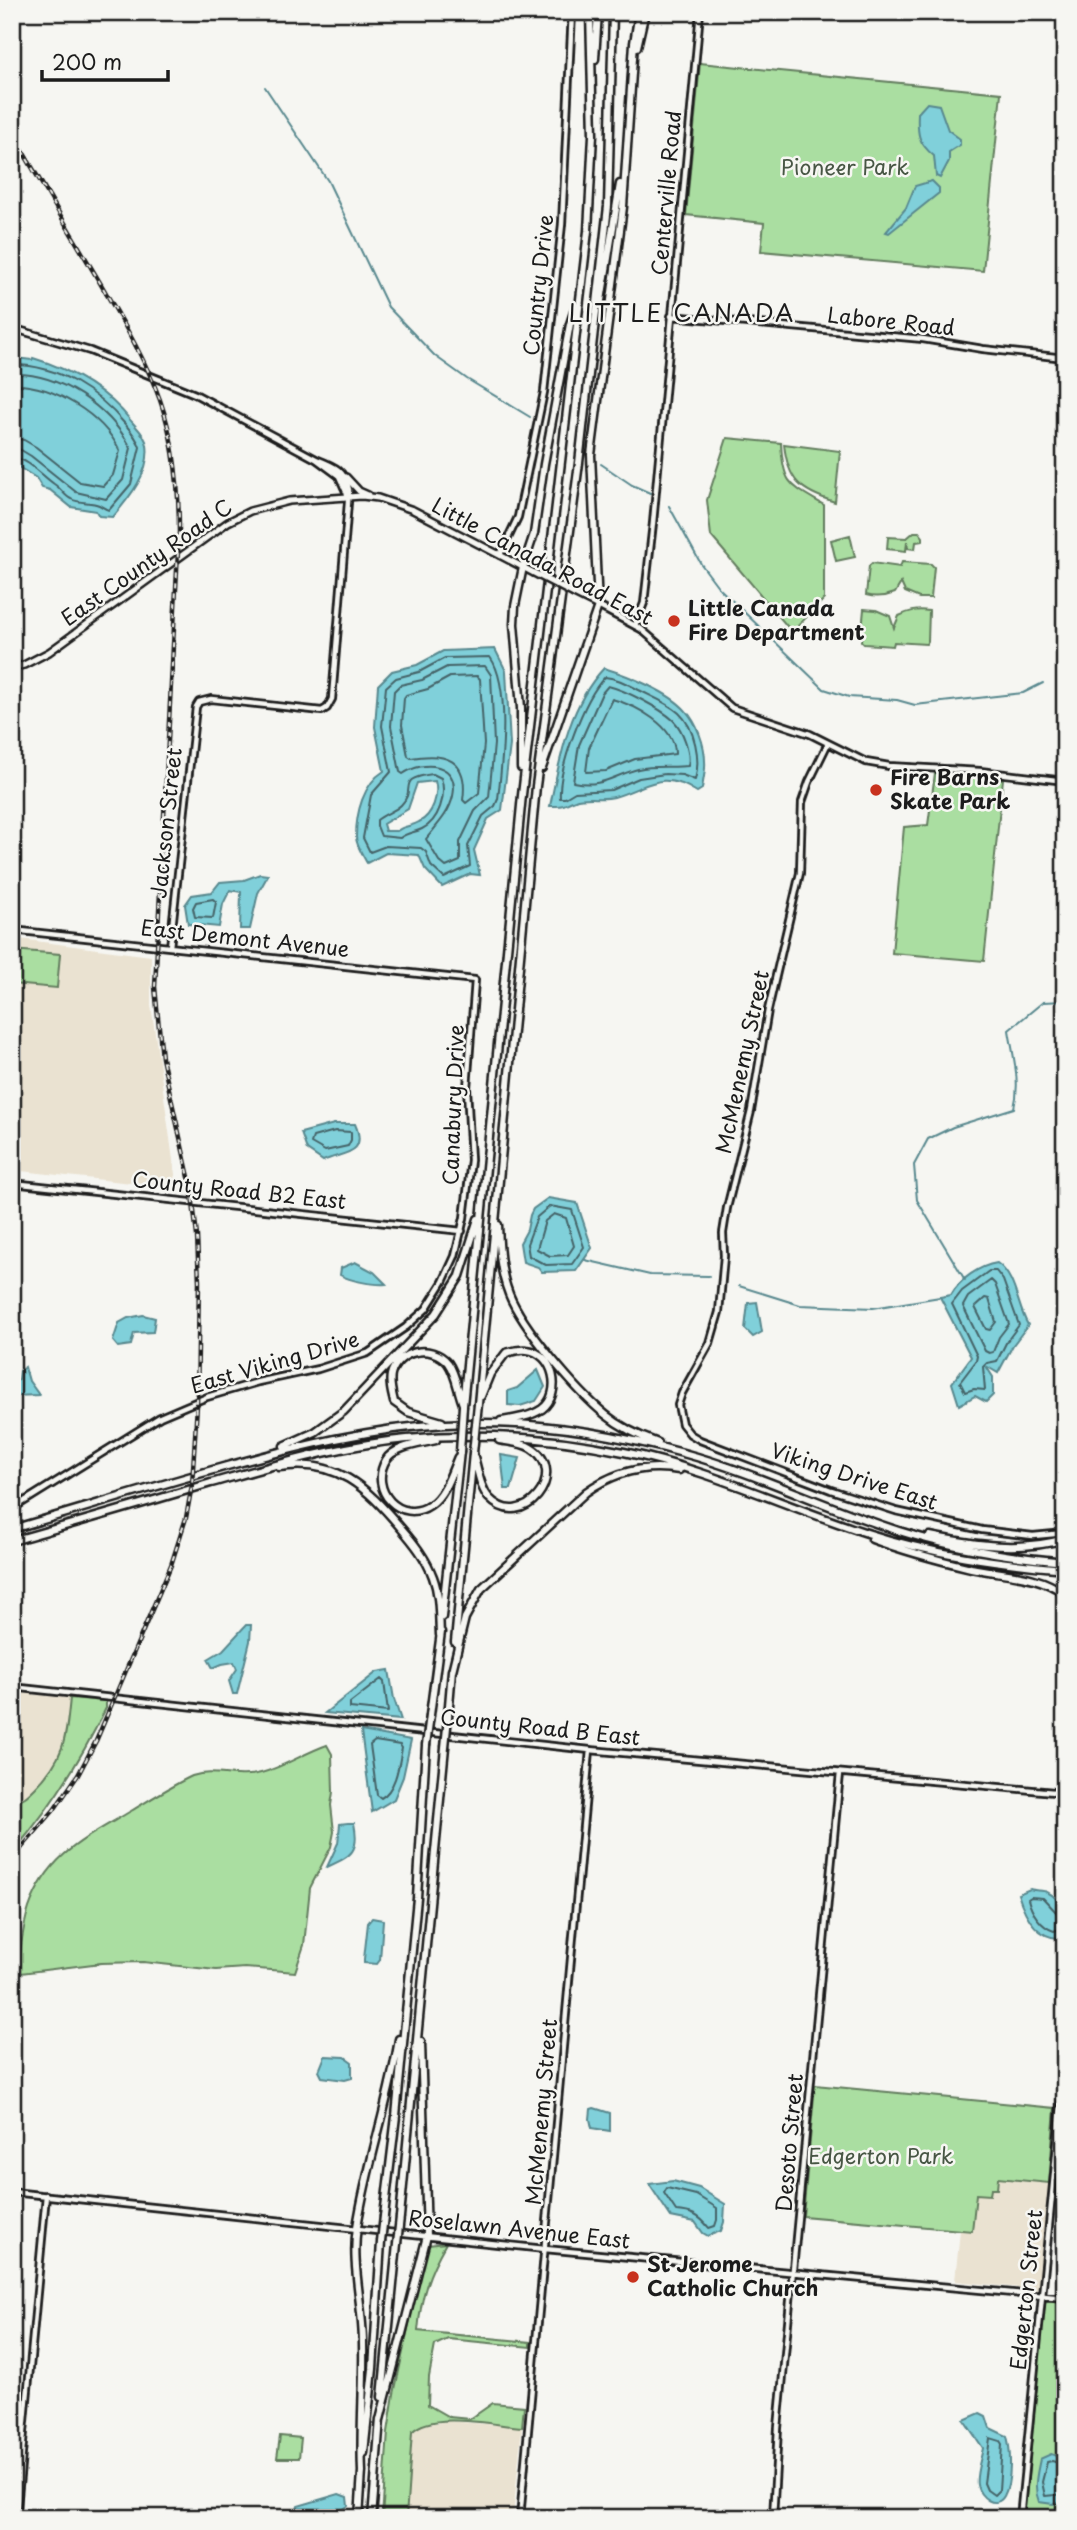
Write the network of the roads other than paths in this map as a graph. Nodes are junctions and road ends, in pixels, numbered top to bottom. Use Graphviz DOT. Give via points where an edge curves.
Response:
graph roads {
  1 [pos="572,12"];
  2 [pos="590,12"];
  3 [pos="598,12"];
  4 [pos="613,12"];
  5 [pos="639,12"];
  6 [pos="645,12"];
  7 [pos="700,12"];
  8 [pos="633,66"];
  9 [pos="593,89"];
  10 [pos="626,147"];
  11 [pos="580,294"];
  12 [pos="671,316"];
  13 [pos="12,328"];
  14 [pos="1065,358"];
  15 [pos="589,372"];
  16 [pos="316,459"];
  17 [pos="346,477"];
  18 [pos="348,497"];
  19 [pos="378,498"];
  20 [pos="500,555"];
  21 [pos="523,567"];
  22 [pos="598,606"];
  23 [pos="635,626"];
  24 [pos="12,668"];
  25 [pos="828,743"];
  26 [pos="1065,781"];
  27 [pos="536,786"];
  28 [pos="522,795"];
  29 [pos="12,930"];
  30 [pos="170,947"];
  31 [pos="475,980"];
  32 [pos="12,1182"];
  33 [pos="497,1199"];
  34 [pos="481,1211"];
  35 [pos="462,1231"];
  36 [pos="686,1387"];
  37 [pos="478,1404"];
  38 [pos="463,1405"];
  39 [pos="488,1423"];
  40 [pos="447,1424"];
  41 [pos="446,1436"];
  42 [pos="483,1436"];
  43 [pos="676,1451"];
  44 [pos="459,1454"];
  45 [pos="473,1454"];
  46 [pos="238,1463"];
  47 [pos="246,1473"];
  48 [pos="704,1474"];
  49 [pos="12,1509"];
  50 [pos="822,1517"];
  51 [pos="12,1530"];
  52 [pos="900,1531"];
  53 [pos="1065,1533"];
  54 [pos="1065,1539"];
  55 [pos="12,1541"];
  56 [pos="1065,1562"];
  57 [pos="1065,1569"];
  58 [pos="1065,1594"];
  59 [pos="440,1635"];
  60 [pos="452,1671"];
  61 [pos="12,1687"];
  62 [pos="590,1750"];
  63 [pos="840,1772"];
  64 [pos="1065,1793"];
  65 [pos="406,2006"];
  66 [pos="421,2009"];
  67 [pos="1065,2064"];
  68 [pos="12,2192"];
  69 [pos="46,2195"];
  70 [pos="356,2229"];
  71 [pos="427,2236"];
  72 [pos="545,2249"];
  73 [pos="793,2273"];
  74 [pos="1042,2296"];
  75 [pos="1065,2298"];
  76 [pos="380,2420"];
  77 [pos="362,2472"];
  78 [pos="359,2516"];
  79 [pos="16,2518"];
  80 [pos="374,2518"];
  81 [pos="520,2518"];
  82 [pos="773,2518"];
  83 [pos="1020,2518"];
  1 -- 20 [label="street, Country Drive" via="561,229 544,392 518,517"];
  2 -- 9 [label="highway"];
  3 -- 9 [label="highway"];
  4 -- 15 [label="highway" via="608,206"];
  5 -- 8 [label="highway"];
  6 -- 8 [label="highway"];
  7 -- 12 [label="street, Centerville Road"];
  8 -- 10 [label="highway"];
  9 -- 11 [label="highway" via="588,231"];
  10 -- 15 [label="highway"];
  10 -- 22 [label="highway" via="591,455"];
  11 -- 21 [label="highway" via="545,453 534,534"];
  11 -- 28 [label="highway"];
  12 -- 14 [label="street, Labore Road" via="923,339"];
  12 -- 23 [label="street, Centerville Road" via="644,603"];
  13 -- 16 [label="street" via="180,387"];
  15 -- 27 [label="highway"];
  16 -- 17 [label="street"];
  16 -- 18 [label="street" via="339,476"];
  17 -- 18 [label="street"];
  17 -- 19 [label="main road" via="359,491"];
  18 -- 19 [label="main road, Little Canada Road East"];
  18 -- 24 [label="main road, East County Road C" via="289,501 239,516 49,652"];
  18 -- 30 [label="street, Jackson Street" via="332,699 327,708 314,711 211,699 195,707"];
  19 -- 20 [label="main road, Little Canada Road East" via="413,510"];
  20 -- 21 [label="main road, Little Canada Road East"];
  21 -- 22 [label="main road, Little Canada Road East, bridge"];
  21 -- 28 [label="highway" via="514,624"];
  22 -- 23 [label="street, Little Canada Road East"];
  22 -- 27 [label="highway"];
  23 -- 25 [label="street, Little Canada Road East" via="732,708"];
  25 -- 26 [label="street, Little Canada Road East" via="866,762 889,766"];
  25 -- 36 [label="street, McMenemy Street" via="802,802 800,873 727,1208 719,1312 710,1343"];
  27 -- 33 [label="highway"];
  28 -- 34 [label="highway"];
  29 -- 30 [label="street, East Demont Avenue"];
  30 -- 31 [label="street, East Demont Avenue"];
  31 -- 35 [label="street, Canabury Drive" via="467,1088 471,1160"];
  32 -- 35 [label="street, County Road B2 East"];
  33 -- 37 [label="highway"];
  33 -- 43 [label="highway" via="501,1268 525,1324 607,1416"];
  34 -- 38 [label="highway"];
  34 -- 46 [label="highway" via="465,1266 448,1297 344,1411 301,1439"];
  35 -- 49 [label="street, East Viking Drive" via="455,1256 426,1309 368,1353 206,1397 160,1417"];
  36 -- 53 [label="street, Viking Drive East" via="680,1399 680,1418 700,1440 897,1511 982,1530 1033,1536"];
  37 -- 39 [label="highway" via="490,1374 506,1353 528,1350 542,1357 551,1370 555,1385 548,1404 532,1414"];
  37 -- 45 [label="highway, bridge"];
  38 -- 40 [label="highway" via="452,1371 439,1356 425,1350 398,1361 390,1385 394,1402 416,1415"];
  38 -- 44 [label="highway, bridge"];
  39 -- 40 [label="highway"];
  39 -- 43 [label="highway" via="585,1432"];
  40 -- 46 [label="highway" via="339,1436"];
  41 -- 42 [label="highway"];
  41 -- 44 [label="highway" via="400,1449 386,1460 381,1479 385,1497 406,1510 431,1504"];
  41 -- 47 [label="highway" via="342,1448"];
  42 -- 45 [label="highway" via="526,1446 538,1454 545,1471 543,1490 533,1502 519,1508 495,1503 483,1488"];
  42 -- 48 [label="highway" via="592,1446"];
  43 -- 52 [label="highway"];
  44 -- 59 [label="highway"];
  45 -- 60 [label="highway"];
  46 -- 51 [label="highway"];
  47 -- 55 [label="highway"];
  47 -- 59 [label="highway" via="283,1466 315,1467 342,1474 365,1488 428,1565 438,1595"];
  48 -- 50 [label="highway"];
  48 -- 60 [label="highway" via="644,1468 616,1475 586,1492 481,1589 465,1618"];
  50 -- 57 [label="highway" via="939,1553"];
  50 -- 58 [label="highway" via="876,1541 975,1569 1040,1580"];
  52 -- 54 [label="highway" via="1003,1546"];
  52 -- 56 [label="highway" via="980,1552"];
  59 -- 65 [label="highway, bridge" via="426,1745"];
  60 -- 66 [label="highway, bridge"];
  61 -- 62 [label="street, County Road B East"];
  62 -- 63 [label="street, County Road B East"];
  62 -- 72 [label="street, McMenemy Street"];
  63 -- 64 [label="street, County Road B East"];
  63 -- 73 [label="street, Desoto Street"];
  65 -- 70 [label="highway"];
  65 -- 77 [label="highway, bridge"];
  66 -- 71 [label="highway"];
  66 -- 76 [label="highway, bridge"];
  67 -- 74 [label="street, Edgerton Street"];
  68 -- 69 [label="street, Roselawn Avenue East"];
  69 -- 70 [label="street, Roselawn Avenue East"];
  69 -- 79 [label="street"];
  70 -- 71 [label="street, Roselawn Avenue East"];
  70 -- 77 [label="highway" via="363,2344"];
  71 -- 72 [label="street, Roselawn Avenue East"];
  71 -- 76 [label="highway"];
  72 -- 73 [label="street, Roselawn Avenue East"];
  72 -- 81 [label="street, McMenemy Street"];
  73 -- 74 [label="street, Roselawn Avenue East"];
  73 -- 82 [label="street, Desoto Street"];
  74 -- 75 [label="street, Roselawn Avenue East"];
  74 -- 83 [label="street, Edgerton Street"];
  76 -- 80 [label="highway"];
  77 -- 78 [label="highway"];
}
